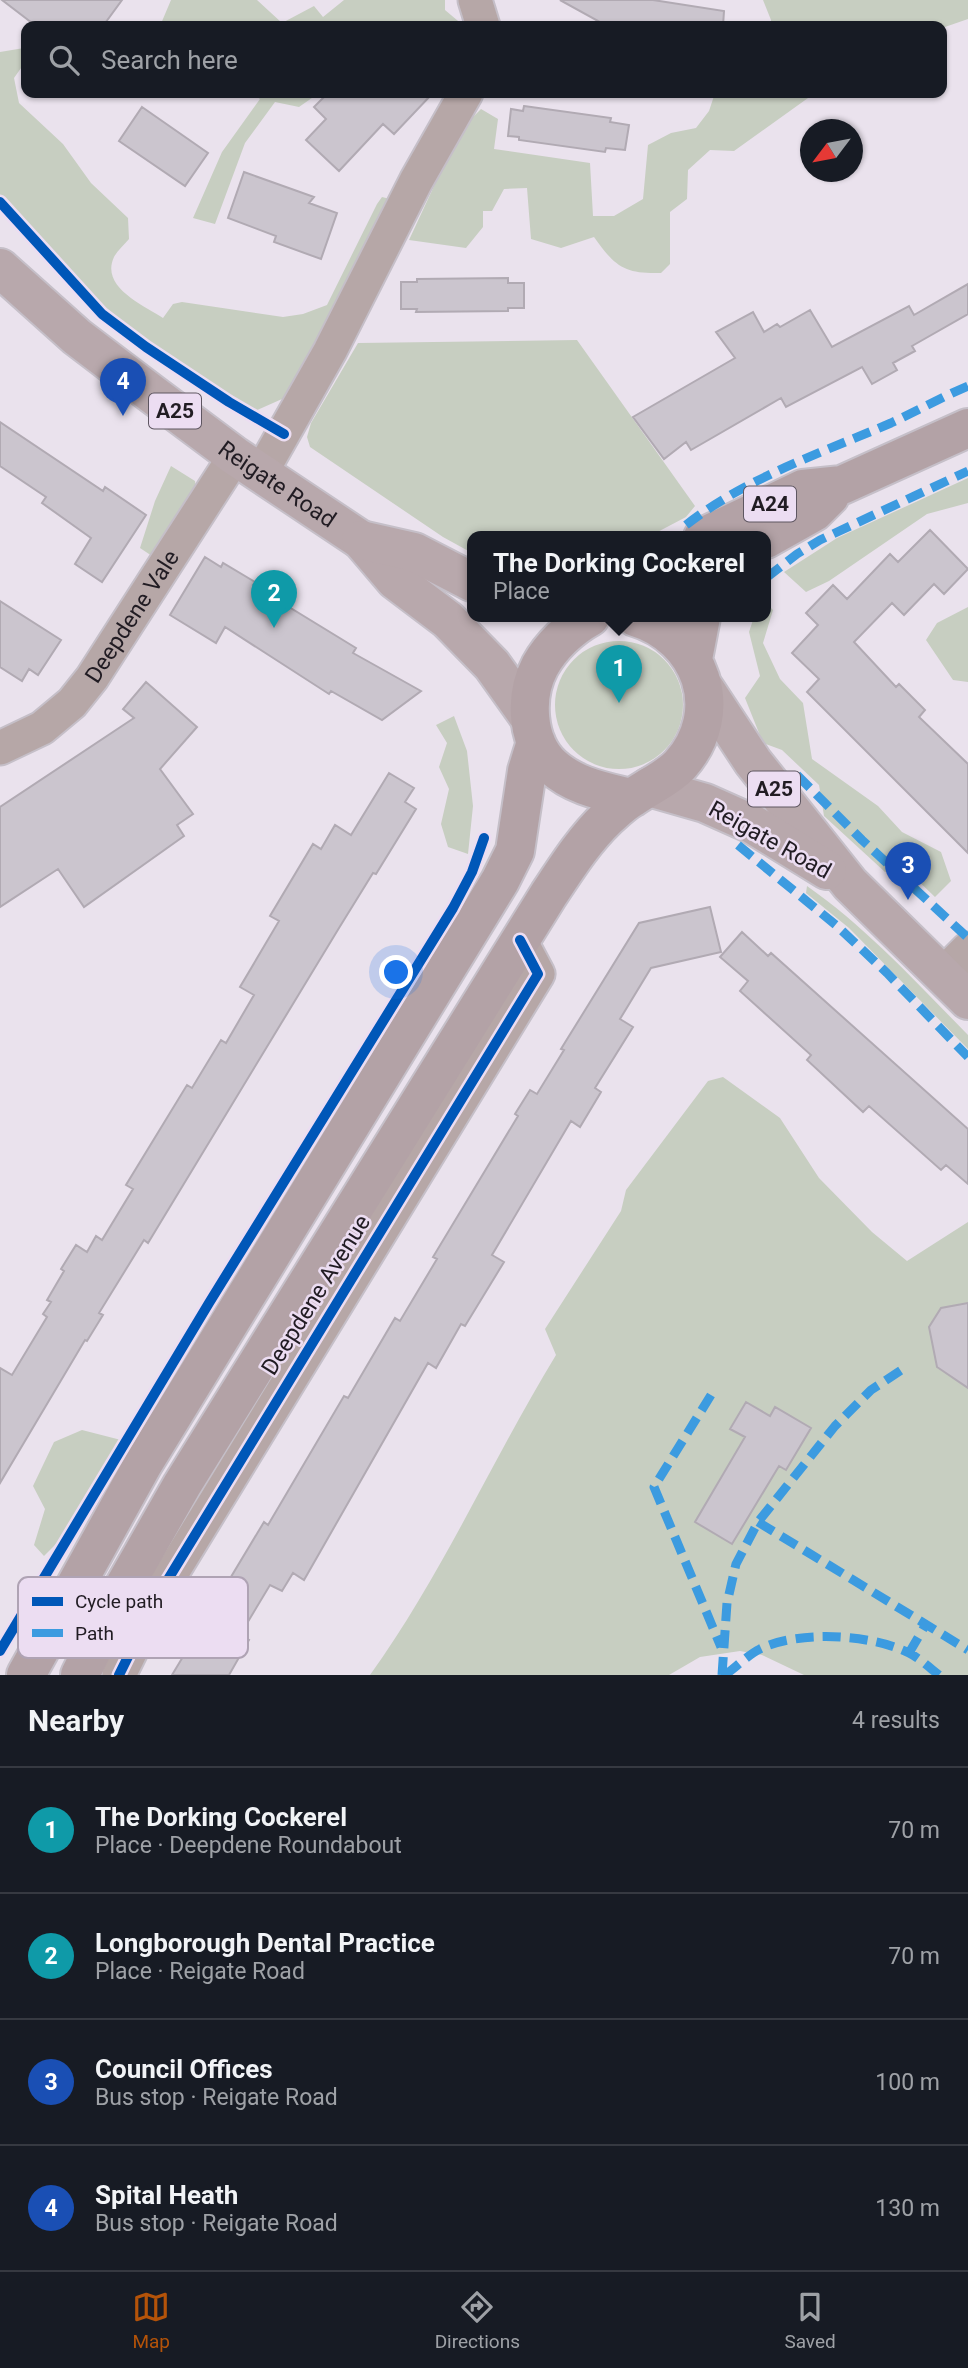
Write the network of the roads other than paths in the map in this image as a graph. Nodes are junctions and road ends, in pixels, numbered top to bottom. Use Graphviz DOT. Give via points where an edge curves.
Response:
graph roads {
  1 [pos="475,0"];
  2 [pos="482,21"];
  3 [pos="463,98"];
  4 [pos="0,268"];
  5 [pos="968,428"];
  6 [pos="248,464"];
  7 [pos="842,485"];
  8 [pos="715,531"];
  9 [pos="771,536"];
  10 [pos="361,540"];
  11 [pos="467,579"];
  12 [pos="578,622"];
  13 [pos="645,622"];
  14 [pos="701,622"];
  15 [pos="699,674"];
  16 [pos="532,730"];
  17 [pos="0,748"];
  18 [pos="640,793"];
  19 [pos="850,884"];
  20 [pos="520,940"];
  21 [pos="960,974"];
  22 [pos="80,1577"];
  23 [pos="130,1577"];
  24 [pos="170,1577"];
  25 [pos="35,1658"];
  26 [pos="88,1658"];
  27 [pos="128,1658"];
  28 [pos="26,1675"];
  29 [pos="80,1675"];
  30 [pos="119,1675"];
  1 -- 2 [label="street"];
  3 -- 6 [label="street, Deepdene Vale" via="330,352"];
  4 -- 6 [label="main road, Reigate Road / A25" via="78,337"];
  5 -- 7 [label="highway, A24"];
  6 -- 10 [label="main road, Reigate Road / A25"];
  6 -- 17 [label="street, Deepdene Vale" via="72,703 41,728"];
  7 -- 8 [label="highway, A24" via="803,488"];
  7 -- 9 [label="highway, A24" via="814,512"];
  10 -- 11 [label="main road, Reigate Road / A25" via="414,552"];
  10 -- 16 [label="main road, Reigate Road / A25" via="395,580 449,620 492,665"];
  12 -- 16 [label="highway" via="540,667 533,688"];
  13 -- 15 [label="highway" via="667,633"];
  14 -- 15 [label="highway, Deepdene Avenue"];
  15 -- 18 [label="highway, Deepdene Avenue" via="704,722 694,746 679,766"];
  15 -- 19 [label="main road, Reigate Road / A25" via="753,762"];
  16 -- 18 [label="highway" via="550,765 573,782"];
  16 -- 22 [label="highway" via="515,851 500,881 143,1464"];
  18 -- 19 [label="main road, Reigate Road / A25" via="705,803 752,824"];
  18 -- 20 [label="highway, Deepdene Avenue" via="582,845"];
  19 -- 21 [label="main road, Reigate Road / A25"];
  20 -- 23 [label="highway, Deepdene Avenue"];
  20 -- 24 [label="street, Deepdene Avenue" via="538,974"];
  25 -- 28 [label="highway"];
  26 -- 29 [label="highway, Deepdene Avenue"];
  27 -- 30 [label="street, Deepdene Avenue"];
}
